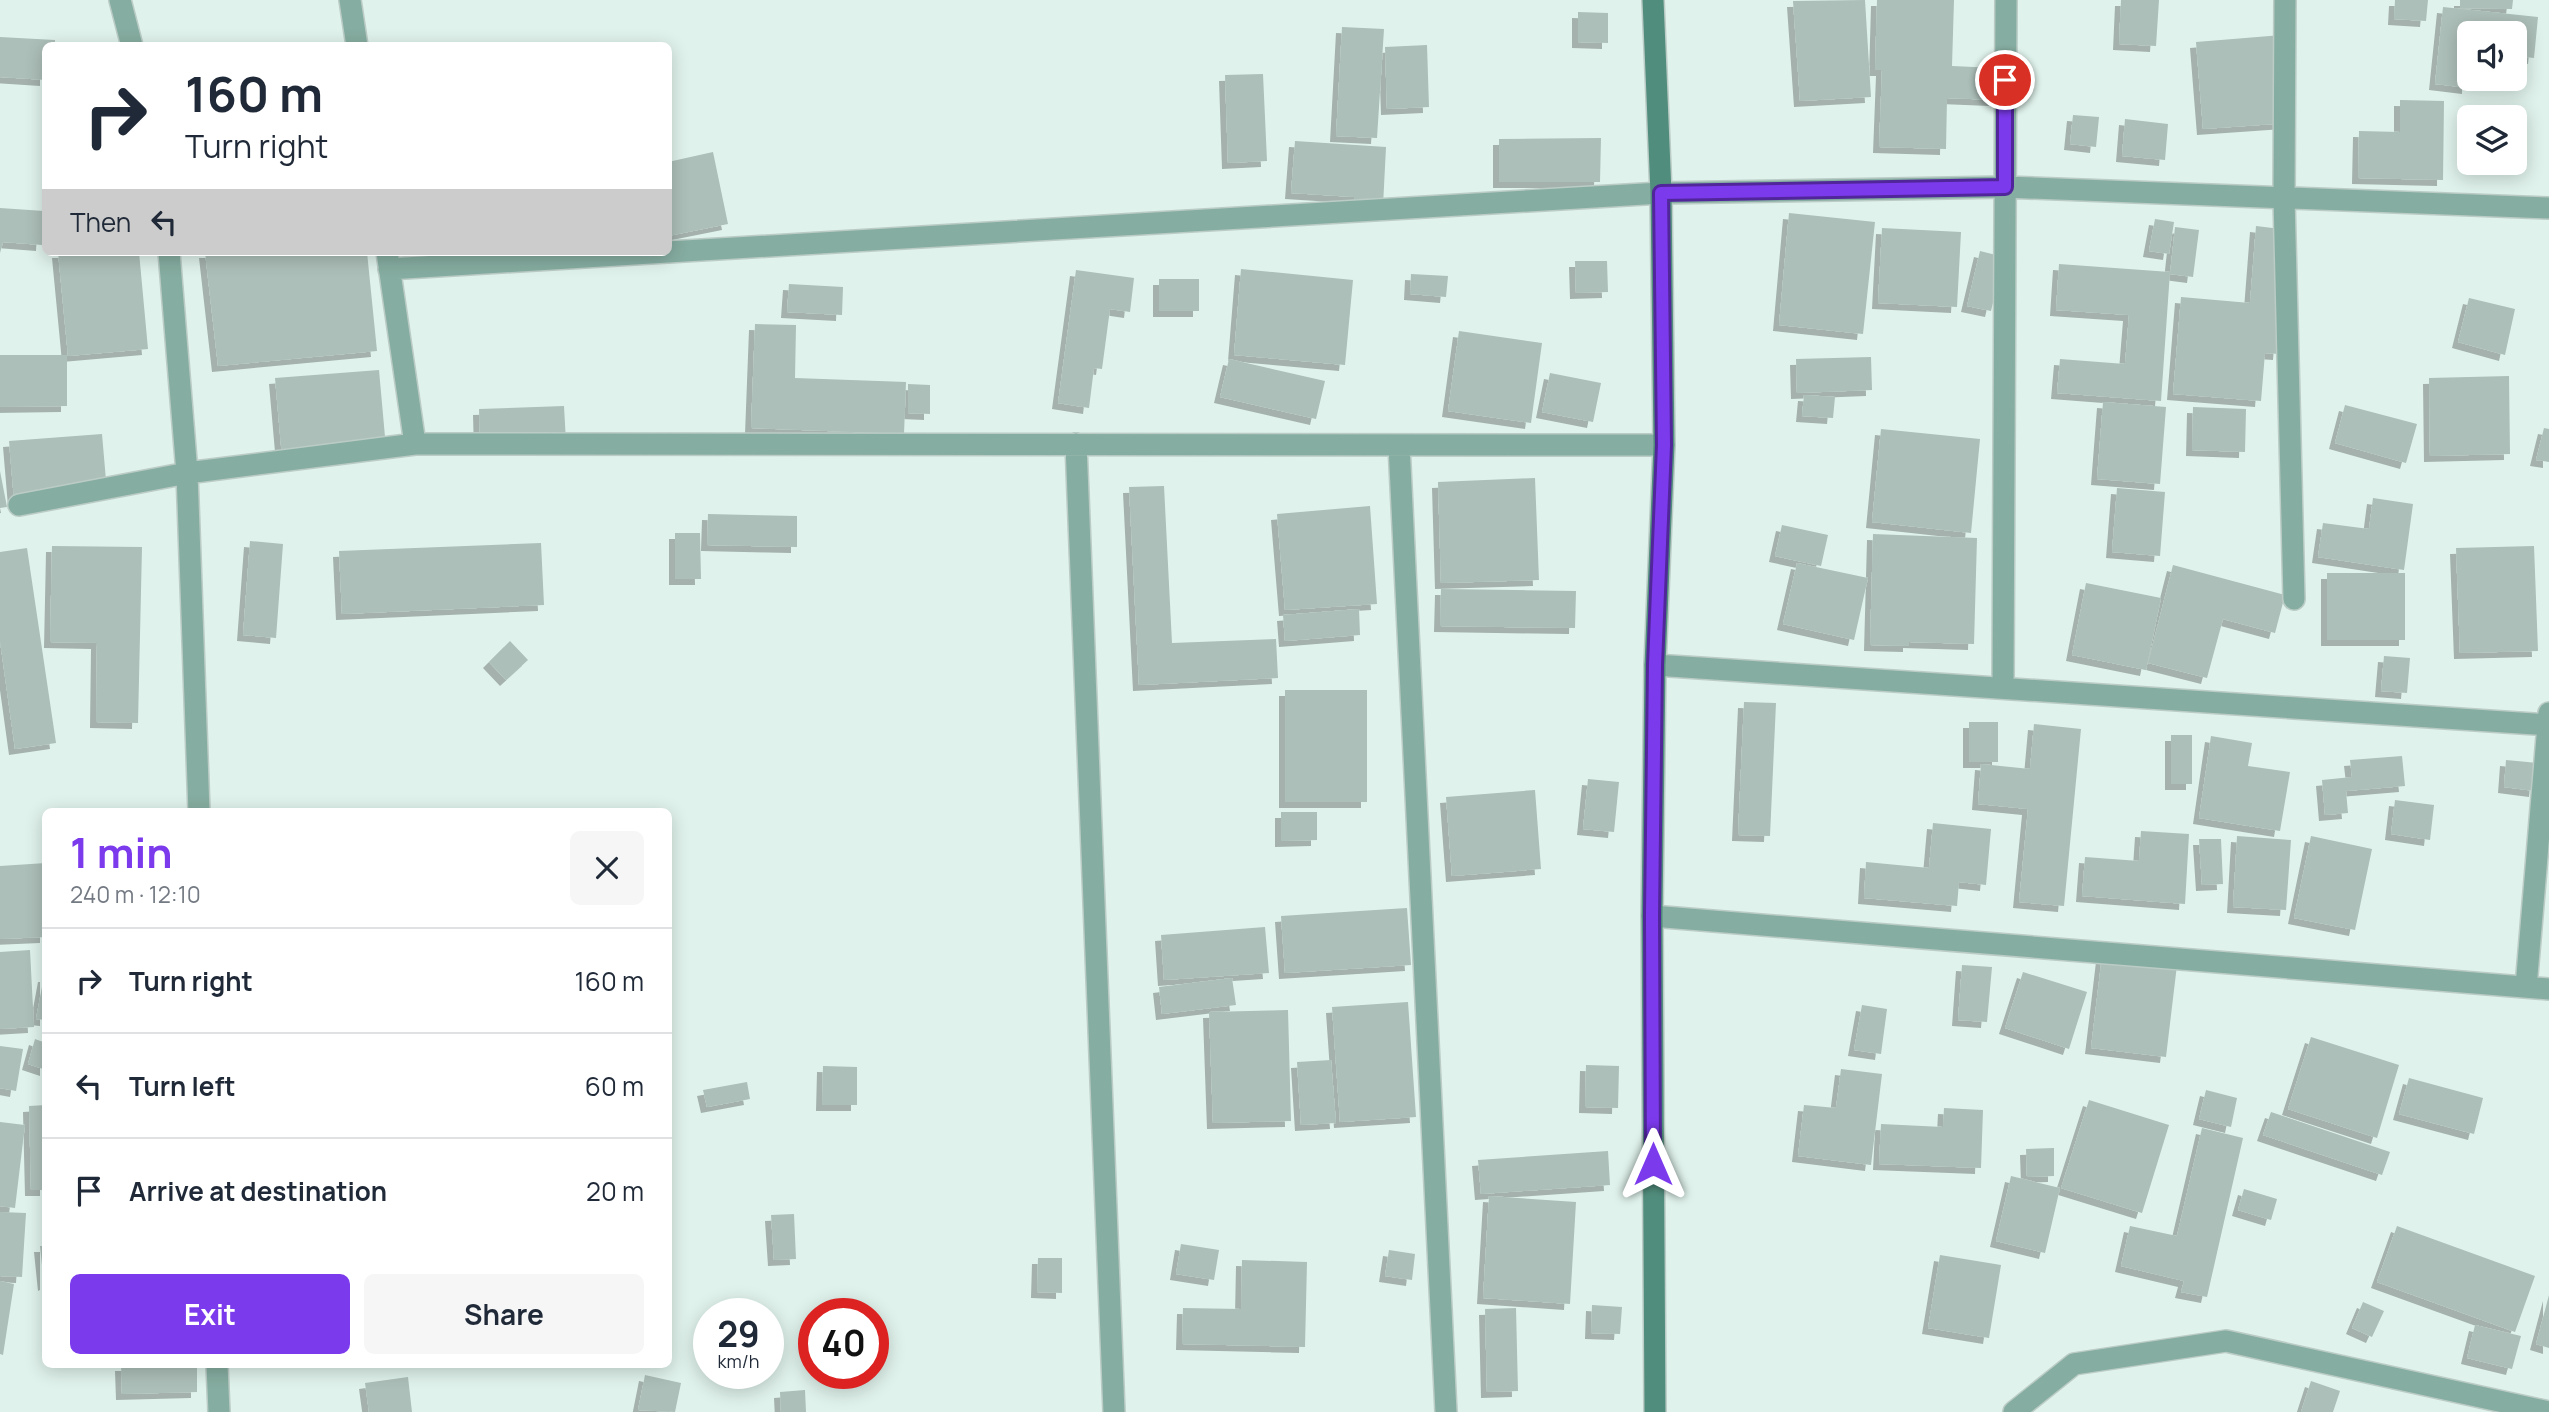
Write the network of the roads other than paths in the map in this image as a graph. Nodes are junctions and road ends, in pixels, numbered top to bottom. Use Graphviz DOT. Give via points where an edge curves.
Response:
graph roads {
  1 [pos="120,0"];
  2 [pos="350,0"];
  3 [pos="1653,0"];
  4 [pos="2006,0"];
  5 [pos="2285,0"];
  6 [pos="131,42"];
  7 [pos="356,42"];
  8 [pos="2005,187"];
  9 [pos="1661,193"];
  10 [pos="2284,198"];
  11 [pos="2549,208"];
  12 [pos="672,252"];
  13 [pos="169,256"];
  14 [pos="544,256"];
  15 [pos="388,261"];
  16 [pos="415,444"];
  17 [pos="1076,444"];
  18 [pos="1399,445"];
  19 [pos="1664,445"];
  20 [pos="187,472"];
  21 [pos="19,505"];
  22 [pos="2294,599"];
  23 [pos="1655,665"];
  24 [pos="2003,688"];
  25 [pos="2549,713"];
  26 [pos="2548,724"];
  27 [pos="199,808"];
  28 [pos="1652,915"];
  29 [pos="2526,987"];
  30 [pos="2549,989"];
  31 [pos="217,1368"];
  32 [pos="219,1412"];
  33 [pos="1114,1412"];
  34 [pos="1446,1412"];
  35 [pos="1655,1412"];
  36 [pos="2014,1412"];
  37 [pos="2549,1412"];
  1 -- 6 [label="street"];
  2 -- 7 [label="street"];
  3 -- 9 [label="street"];
  4 -- 8 [label="street"];
  5 -- 10 [label="street"];
  8 -- 9 [label="street"];
  8 -- 10 [label="street"];
  8 -- 24 [label="street"];
  9 -- 12 [label="street"];
  9 -- 19 [label="street"];
  10 -- 11 [label="street"];
  10 -- 22 [label="street"];
  13 -- 20 [label="street"];
  14 -- 15 [label="street"];
  15 -- 16 [label="street"];
  16 -- 17 [label="street"];
  16 -- 20 [label="street"];
  17 -- 18 [label="street"];
  17 -- 33 [label="street"];
  18 -- 19 [label="street"];
  18 -- 34 [label="street"];
  19 -- 23 [label="street"];
  20 -- 21 [label="street"];
  20 -- 27 [label="street"];
  23 -- 24 [label="street"];
  23 -- 28 [label="street"];
  24 -- 26 [label="street"];
  25 -- 26 [label="street"];
  26 -- 29 [label="street"];
  28 -- 29 [label="street"];
  28 -- 35 [label="street"];
  29 -- 30 [label="street"];
  31 -- 32 [label="street"];
  36 -- 37 [label="street" via="2074,1364 2226,1341"];
}
